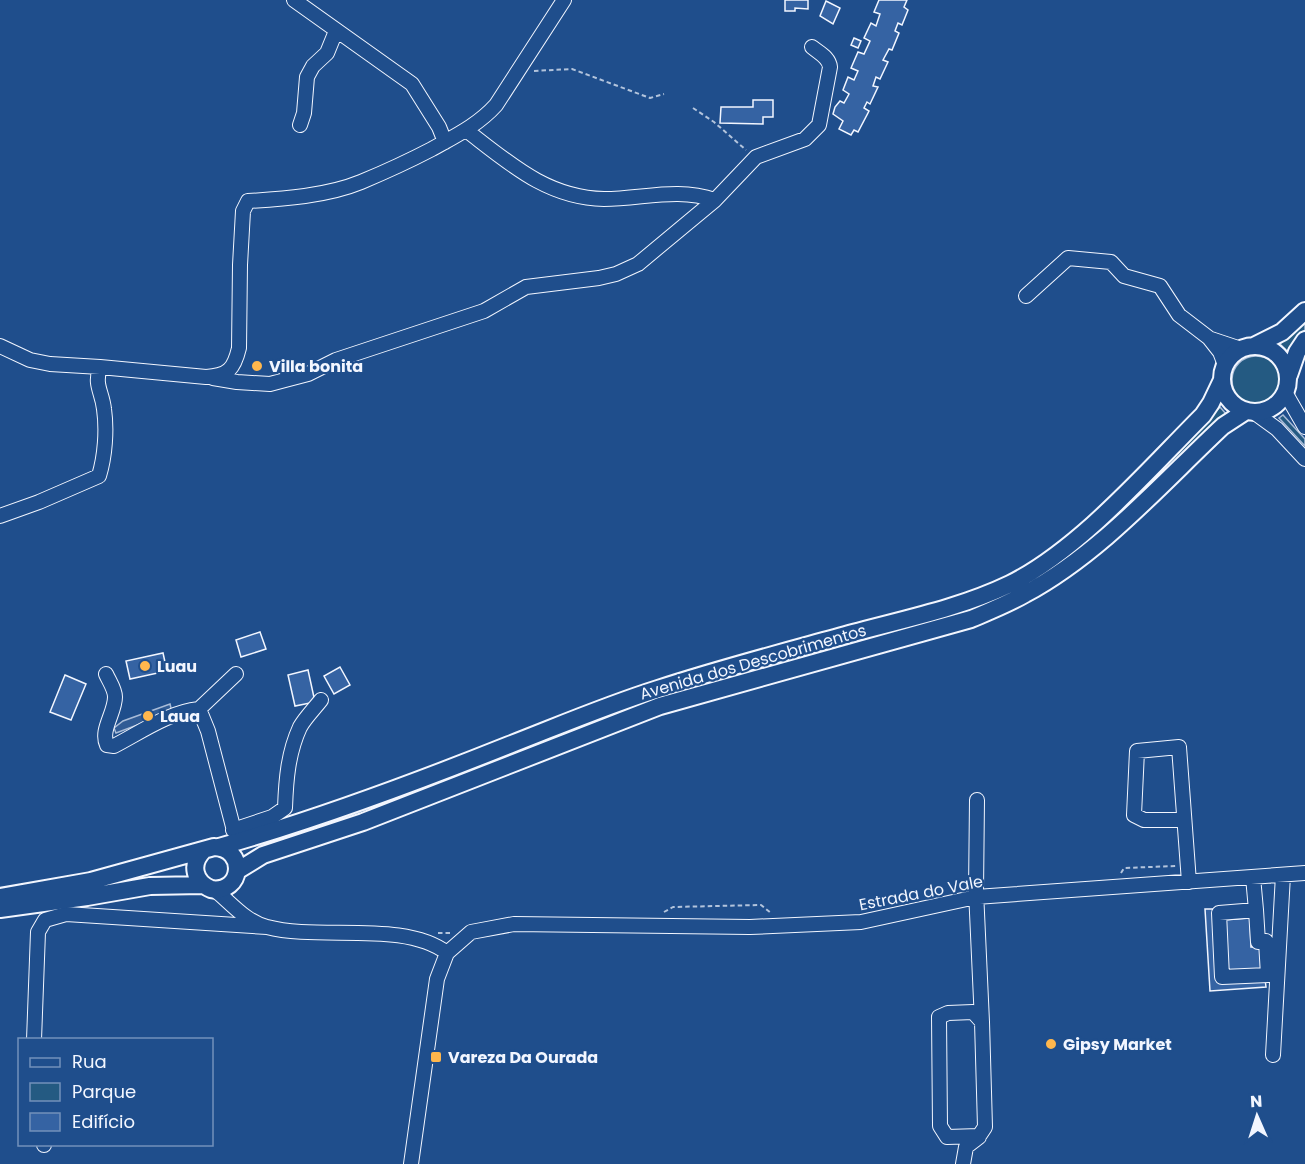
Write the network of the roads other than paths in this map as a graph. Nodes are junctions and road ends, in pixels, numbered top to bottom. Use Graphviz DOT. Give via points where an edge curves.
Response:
graph roads {
  1 [pos="294,0"];
  2 [pos="564,0"];
  3 [pos="336,31"];
  4 [pos="812,47"];
  5 [pos="300,125"];
  6 [pos="466,130"];
  7 [pos="445,142"];
  8 [pos="715,201"];
  9 [pos="1026,296"];
  10 [pos="1305,311"];
  11 [pos="1209,338"];
  12 [pos="1305,340"];
  13 [pos="0,346"];
  14 [pos="239,348"];
  15 [pos="1248,348"];
  16 [pos="100,367"];
  17 [pos="1224,373"];
  18 [pos="1288,375"];
  19 [pos="208,377"];
  20 [pos="237,382"];
  21 [pos="1286,394"];
  22 [pos="1250,412"];
  23 [pos="1305,427"];
  24 [pos="1305,459"];
  25 [pos="0,516"];
  26 [pos="106,674"];
  27 [pos="236,674"];
  28 [pos="321,700"];
  29 [pos="199,710"];
  30 [pos="977,800"];
  31 [pos="1184,820"];
  32 [pos="235,836"];
  33 [pos="211,849"];
  34 [pos="237,871"];
  35 [pos="1305,873"];
  36 [pos="1283,875"];
  37 [pos="1253,877"];
  38 [pos="1189,882"];
  39 [pos="209,887"];
  40 [pos="0,897"];
  41 [pos="976,897"];
  42 [pos="0,909"];
  43 [pos="1256,910"];
  44 [pos="262,925"];
  45 [pos="447,952"];
  46 [pos="980,992"];
  47 [pos="962,1013"];
  48 [pos="982,1022"];
  49 [pos="34,1038"];
  50 [pos="1273,1054"];
  51 [pos="979,1136"];
  52 [pos="947,1137"];
  53 [pos="963,1161"];
  54 [pos="411,1164"];
  1 -- 3 [label="street"];
  2 -- 6 [label="street" via="496,105"];
  3 -- 5 [label="street" via="327,53 307,77"];
  3 -- 7 [label="street" via="412,84"];
  4 -- 8 [label="street" via="830,62 819,125 805,139 756,156"];
  6 -- 7 [label="street"];
  6 -- 8 [label="street" via="543,185 576,196 605,199 680,193"];
  7 -- 14 [label="street" via="359,183 289,199 248,201 243,211"];
  8 -- 20 [label="street" via="638,264 616,274 526,287 484,311 336,360 308,374 270,384"];
  9 -- 11 [label="street" via="1068,258 1111,262 1124,276 1160,286 1179,315"];
  10 -- 15 [label="main road" via="1282,332"];
  11 -- 15 [label="street"];
  11 -- 17 [label="street" via="1220,352"];
  12 -- 18 [label="main road"];
  13 -- 16 [label="street" via="30,360"];
  14 -- 19 [label="street" via="229,371 219,377"];
  14 -- 20 [label="street"];
  15 -- 17 [label="main road" via="1235,353"];
  15 -- 18 [label="main road" via="1273,351 1286,365"];
  16 -- 19 [label="street"];
  16 -- 25 [label="street" via="98,392 105,421 99,476"];
  17 -- 22 [label="main road" via="1224,390 1229,400"];
  17 -- 32 [label="main road, Avenida dos Descobrimentos" via="1203,415 1107,510 1074,540 1010,584 923,615 641,694 401,786"];
  18 -- 21 [label="main road"];
  19 -- 20 [label="street"];
  21 -- 22 [label="main road" via="1273,408"];
  21 -- 23 [label="street"];
  22 -- 24 [label="street" via="1277,429"];
  22 -- 34 [label="main road, Avenida dos Descobrimentos" via="1223,426 1089,550 1004,605 949,625 660,706 363,822 263,855"];
  26 -- 29 [label="street" via="115,694 106,730 107,745 114,746 174,715"];
  27 -- 29 [label="street"];
  28 -- 32 [label="street" via="301,725 294,744 287,772 285,808"];
  29 -- 32 [label="street"];
  30 -- 41 [label="street"];
  31 -- 31 [label="street" via="1179,747 1137,751 1134,815 1144,820"];
  31 -- 38 [label="street"];
  32 -- 33 [label="main road, Avenida dos Descobrimentos"];
  33 -- 34 [label="main road" via="225,849 235,858"];
  33 -- 39 [label="main road" via="199,856 195,868 198,880"];
  33 -- 40 [label="main road, Avenida dos Descobrimentos" via="91,881"];
  34 -- 39 [label="main road" via="227,887"];
  35 -- 36 [label="street, Estrada do Vale"];
  36 -- 37 [label="street, Estrada do Vale"];
  36 -- 50 [label="street"];
  37 -- 38 [label="street, Estrada do Vale"];
  37 -- 43 [label="street"];
  38 -- 41 [label="street, Estrada do Vale"];
  39 -- 42 [label="main road" via="150,886"];
  39 -- 44 [label="street"];
  41 -- 45 [label="street, Estrada do Vale" via="861,922 750,927 514,924 464,932"];
  41 -- 46 [label="street"];
  43 -- 43 [label="street" via="1219,913 1222,977 1268,975 1266,941 1258,942"];
  44 -- 45 [label="street" via="295,931 403,936"];
  44 -- 49 [label="street" via="66,914 45,920 38,932"];
  45 -- 54 [label="street" via="436,978"];
  46 -- 47 [label="street"];
  46 -- 48 [label="street"];
  47 -- 48 [label="street" via="973,1012"];
  47 -- 52 [label="street" via="948,1012 939,1017 940,1126"];
  48 -- 51 [label="street" via="985,1127"];
  51 -- 52 [label="street"];
  51 -- 53 [label="street" via="966,1147"];
  52 -- 53 [label="street" via="957,1146"];
}
